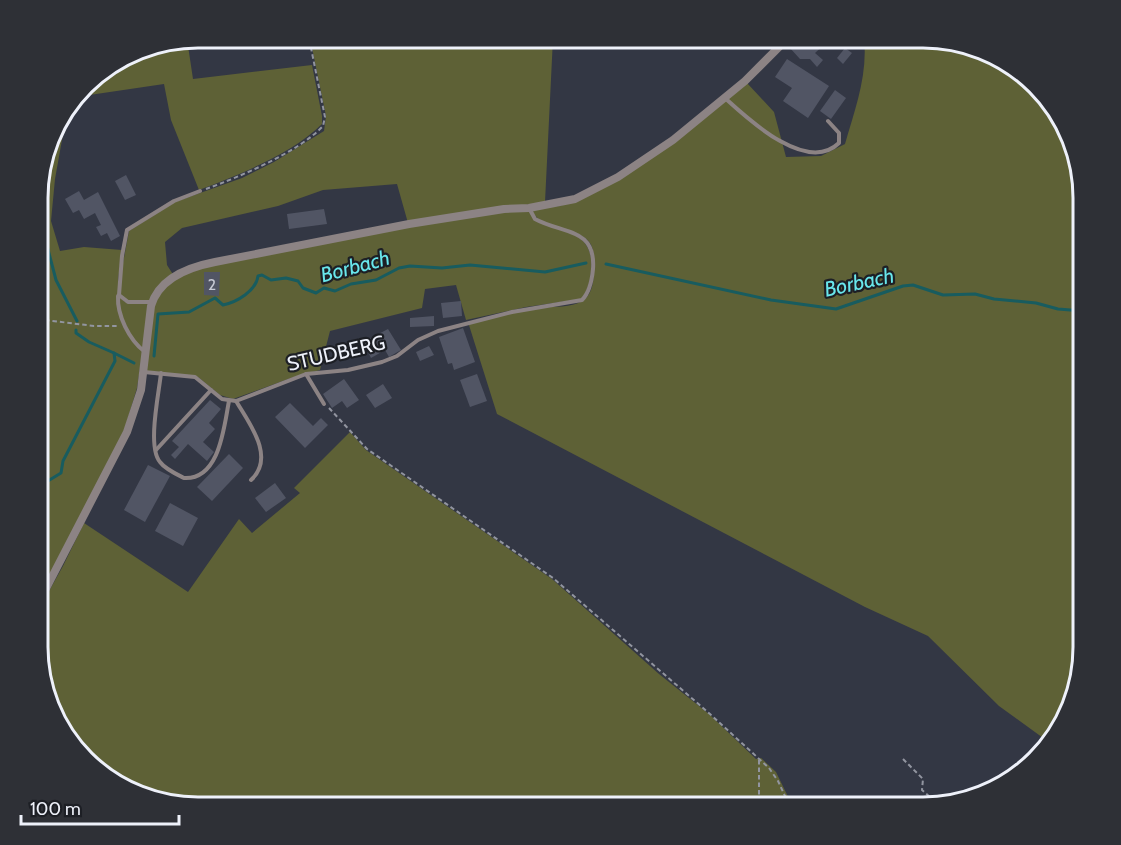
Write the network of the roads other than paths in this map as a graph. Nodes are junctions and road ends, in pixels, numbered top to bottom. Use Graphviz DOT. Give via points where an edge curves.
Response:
graph roads {
  1 [pos="778,48"];
  2 [pos="725,98"];
  3 [pos="828,121"];
  4 [pos="200,191"];
  5 [pos="529,208"];
  6 [pos="118,291"];
  7 [pos="152,302"];
  8 [pos="146,352"];
  9 [pos="144,372"];
  10 [pos="161,373"];
  11 [pos="306,374"];
  12 [pos="211,390"];
  13 [pos="229,401"];
  14 [pos="236,401"];
  15 [pos="324,404"];
  16 [pos="156,450"];
  17 [pos="251,480"];
  18 [pos="48,585"];
  1 -- 2 [label="street"];
  2 -- 3 [label="lane" via="779,141 803,152 827,150 838,143 839,133"];
  2 -- 5 [label="street" via="618,177 575,199"];
  4 -- 6 [label="lane" via="174,201 128,231"];
  5 -- 7 [label="street" via="409,224 204,264 169,280"];
  5 -- 11 [label="lane, STUDBERG" via="535,219 588,242 593,268 585,298 438,331 382,362"];
  6 -- 7 [label="lane" via="128,302"];
  6 -- 8 [label="lane" via="118,309 139,348"];
  7 -- 8 [label="street"];
  8 -- 9 [label="street"];
  9 -- 10 [label="lane"];
  9 -- 18 [label="street" via="127,432"];
  10 -- 12 [label="lane" via="195,377"];
  10 -- 16 [label="lane"];
  11 -- 14 [label="lane, STUDBERG"];
  11 -- 15 [label="lane"];
  12 -- 13 [label="lane"];
  12 -- 16 [label="lane"];
  13 -- 14 [label="lane, STUDBERG"];
  13 -- 16 [label="lane" via="217,456 203,471 190,478 180,476 160,462"];
  14 -- 17 [label="lane" via="257,437 260,450 260,468"];
}
